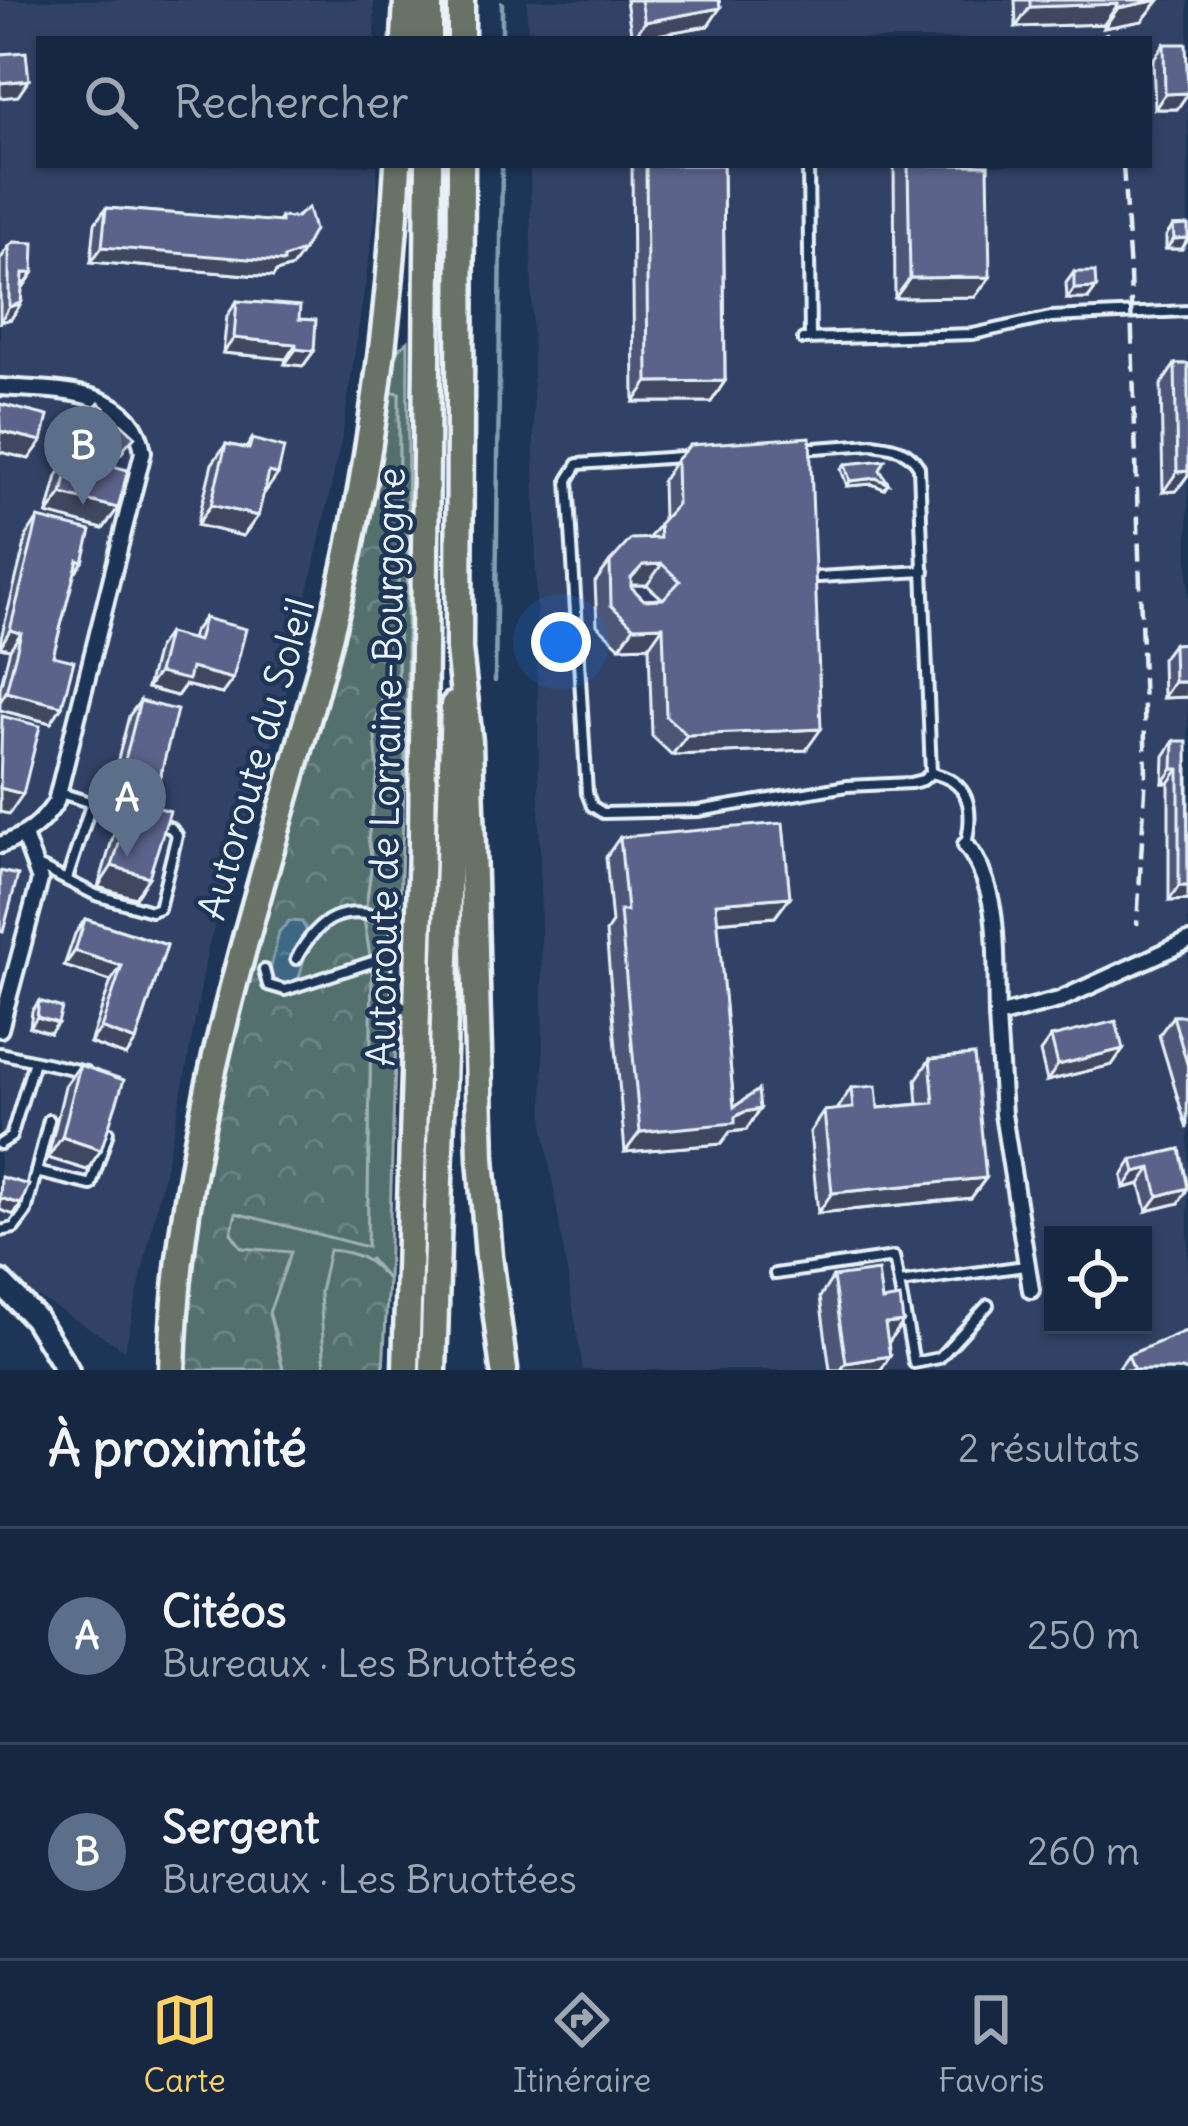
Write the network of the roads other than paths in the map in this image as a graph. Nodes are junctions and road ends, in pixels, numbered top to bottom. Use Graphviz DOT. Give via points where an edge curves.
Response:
graph roads {
  1 [pos="406,0"];
  2 [pos="429,0"];
  3 [pos="461,0"];
  4 [pos="405,36"];
  5 [pos="429,36"];
  6 [pos="461,36"];
  7 [pos="398,168"];
  8 [pos="429,168"];
  9 [pos="461,168"];
  10 [pos="808,168"];
  11 [pos="1188,311"];
  12 [pos="0,388"];
  13 [pos="924,571"];
  14 [pos="818,577"];
  15 [pos="459,649"];
  16 [pos="931,772"];
  17 [pos="58,793"];
  18 [pos="92,802"];
  19 [pos="136,816"];
  20 [pos="154,822"];
  21 [pos="24,836"];
  22 [pos="0,844"];
  23 [pos="966,845"];
  24 [pos="35,864"];
  25 [pos="68,880"];
  26 [pos="1188,941"];
  27 [pos="397,954"];
  28 [pos="296,958"];
  29 [pos="265,970"];
  30 [pos="997,1016"];
  31 [pos="418,1021"];
  32 [pos="0,1029"];
  33 [pos="0,1053"];
  34 [pos="34,1061"];
  35 [pos="93,1074"];
  36 [pos="49,1120"];
  37 [pos="108,1132"];
  38 [pos="0,1144"];
  39 [pos="36,1172"];
  40 [pos="0,1231"];
  41 [pos="1027,1266"];
  42 [pos="775,1274"];
  43 [pos="0,1282"];
  44 [pos="899,1283"];
  45 [pos="1031,1290"];
  46 [pos="988,1305"];
  47 [pos="67,1370"];
  48 [pos="172,1370"];
  49 [pos="406,1370"];
  50 [pos="433,1370"];
  51 [pos="504,1370"];
  1 -- 4 [label="highway"];
  2 -- 5 [label="highway"];
  3 -- 6 [label="highway"];
  7 -- 48 [label="highway, Autoroute du Soleil" via="364,475 207,1084 182,1233"];
  8 -- 31 [label="highway, Autoroute de Lorraine-Bourgogne"];
  9 -- 15 [label="highway"];
  10 -- 11 [label="lane" via="807,339 973,334 1052,317"];
  12 -- 17 [label="street" via="110,403 136,427 143,452"];
  13 -- 14 [label="lane"];
  13 -- 16 [label="lane"];
  13 -- 16 [label="lane" via="919,467 900,448 578,464 568,480 592,806 603,814 698,811 847,786 911,784"];
  15 -- 50 [label="highway, Autoroute de Lorraine-Bourgogne"];
  15 -- 51 [label="highway" via="482,1183"];
  16 -- 23 [label="lane" via="969,801"];
  17 -- 18 [label="lane"];
  17 -- 21 [label="street" via="44,821"];
  18 -- 19 [label="lane"];
  18 -- 25 [label="lane"];
  20 -- 25 [label="lane" via="177,835 159,908 96,895"];
  21 -- 22 [label="street"];
  21 -- 24 [label="street"];
  23 -- 30 [label="street" via="992,905"];
  24 -- 25 [label="lane"];
  24 -- 32 [label="street" via="40,880"];
  26 -- 30 [label="street" via="1059,1000"];
  27 -- 28 [label="lane" via="390,920 344,915 316,927"];
  27 -- 29 [label="lane" via="285,989 268,985"];
  27 -- 31 [label="lane" via="398,1003"];
  30 -- 41 [label="street"];
  31 -- 49 [label="highway, Autoroute de Lorraine-Bourgogne"];
  33 -- 34 [label="lane"];
  34 -- 35 [label="lane"];
  34 -- 38 [label="lane" via="11,1137"];
  36 -- 39 [label="lane"];
  37 -- 39 [label="lane" via="91,1185"];
  39 -- 40 [label="lane" via="20,1223"];
  41 -- 44 [label="lane"];
  41 -- 45 [label="street"];
  42 -- 44 [label="lane" via="894,1256"];
  43 -- 47 [label="street" via="35,1318"];
  44 -- 46 [label="lane" via="914,1363 939,1358"];
}
